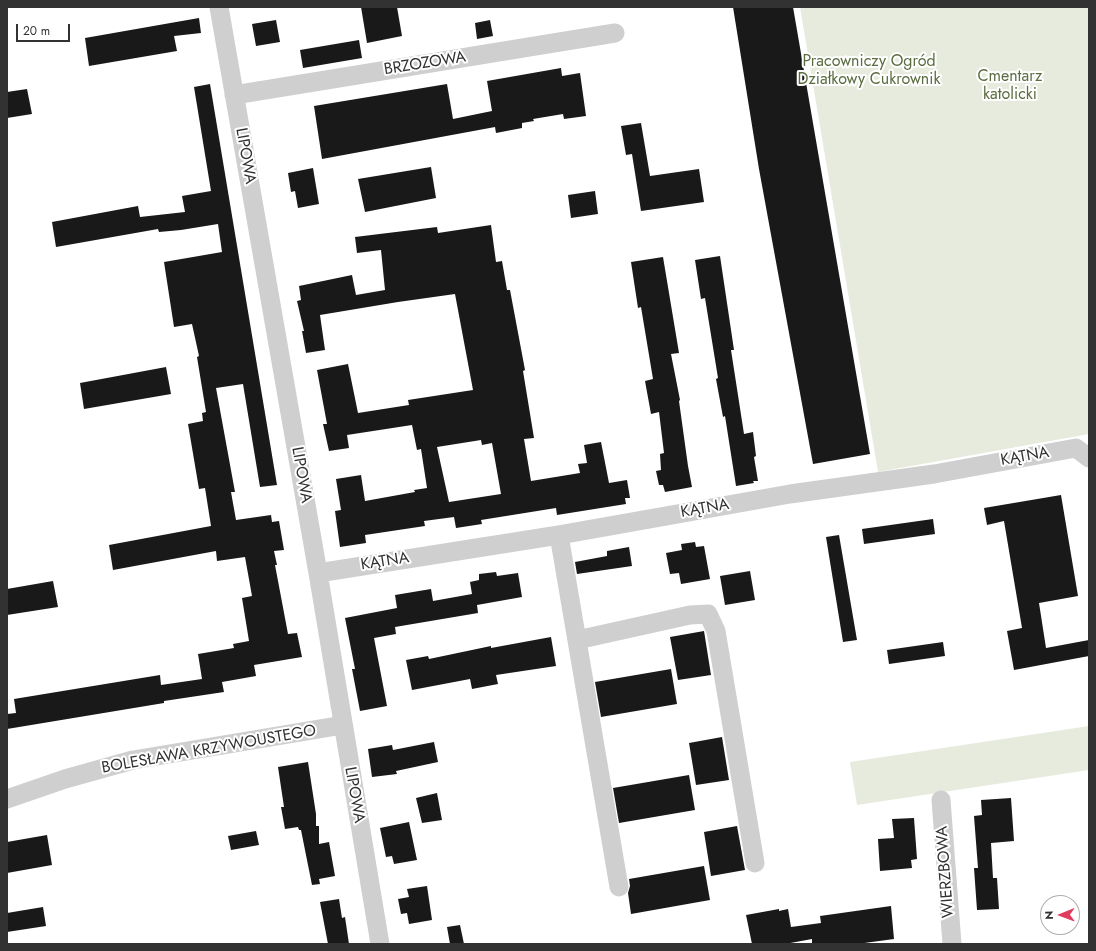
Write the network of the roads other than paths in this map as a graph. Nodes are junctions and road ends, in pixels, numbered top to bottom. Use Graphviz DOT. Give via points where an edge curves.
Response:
graph roads {
  1 [pos="219,7"];
  2 [pos="615,33"];
  3 [pos="234,95"];
  4 [pos="1089,458"];
  5 [pos="559,534"];
  6 [pos="318,573"];
  7 [pos="577,640"];
  8 [pos="342,725"];
  9 [pos="7,799"];
  10 [pos="941,800"];
  11 [pos="756,863"];
  12 [pos="619,887"];
  13 [pos="380,944"];
  14 [pos="952,944"];
  1 -- 3 [label="street, LIPOWA"];
  2 -- 3 [label="street, BRZOZOWA"];
  3 -- 6 [label="street, LIPOWA"];
  4 -- 5 [label="street, KĄTNA" via="1076,448 934,474 790,494"];
  5 -- 6 [label="street, KĄTNA"];
  5 -- 7 [label="street"];
  6 -- 8 [label="street, LIPOWA"];
  7 -- 11 [label="street" via="690,615 708,614 716,631"];
  7 -- 12 [label="street"];
  8 -- 9 [label="street, BOLESŁAWA KRZYWOUSTEGO" via="133,760"];
  8 -- 13 [label="street, LIPOWA"];
  10 -- 14 [label="street, WIERZBOWA"];
}
